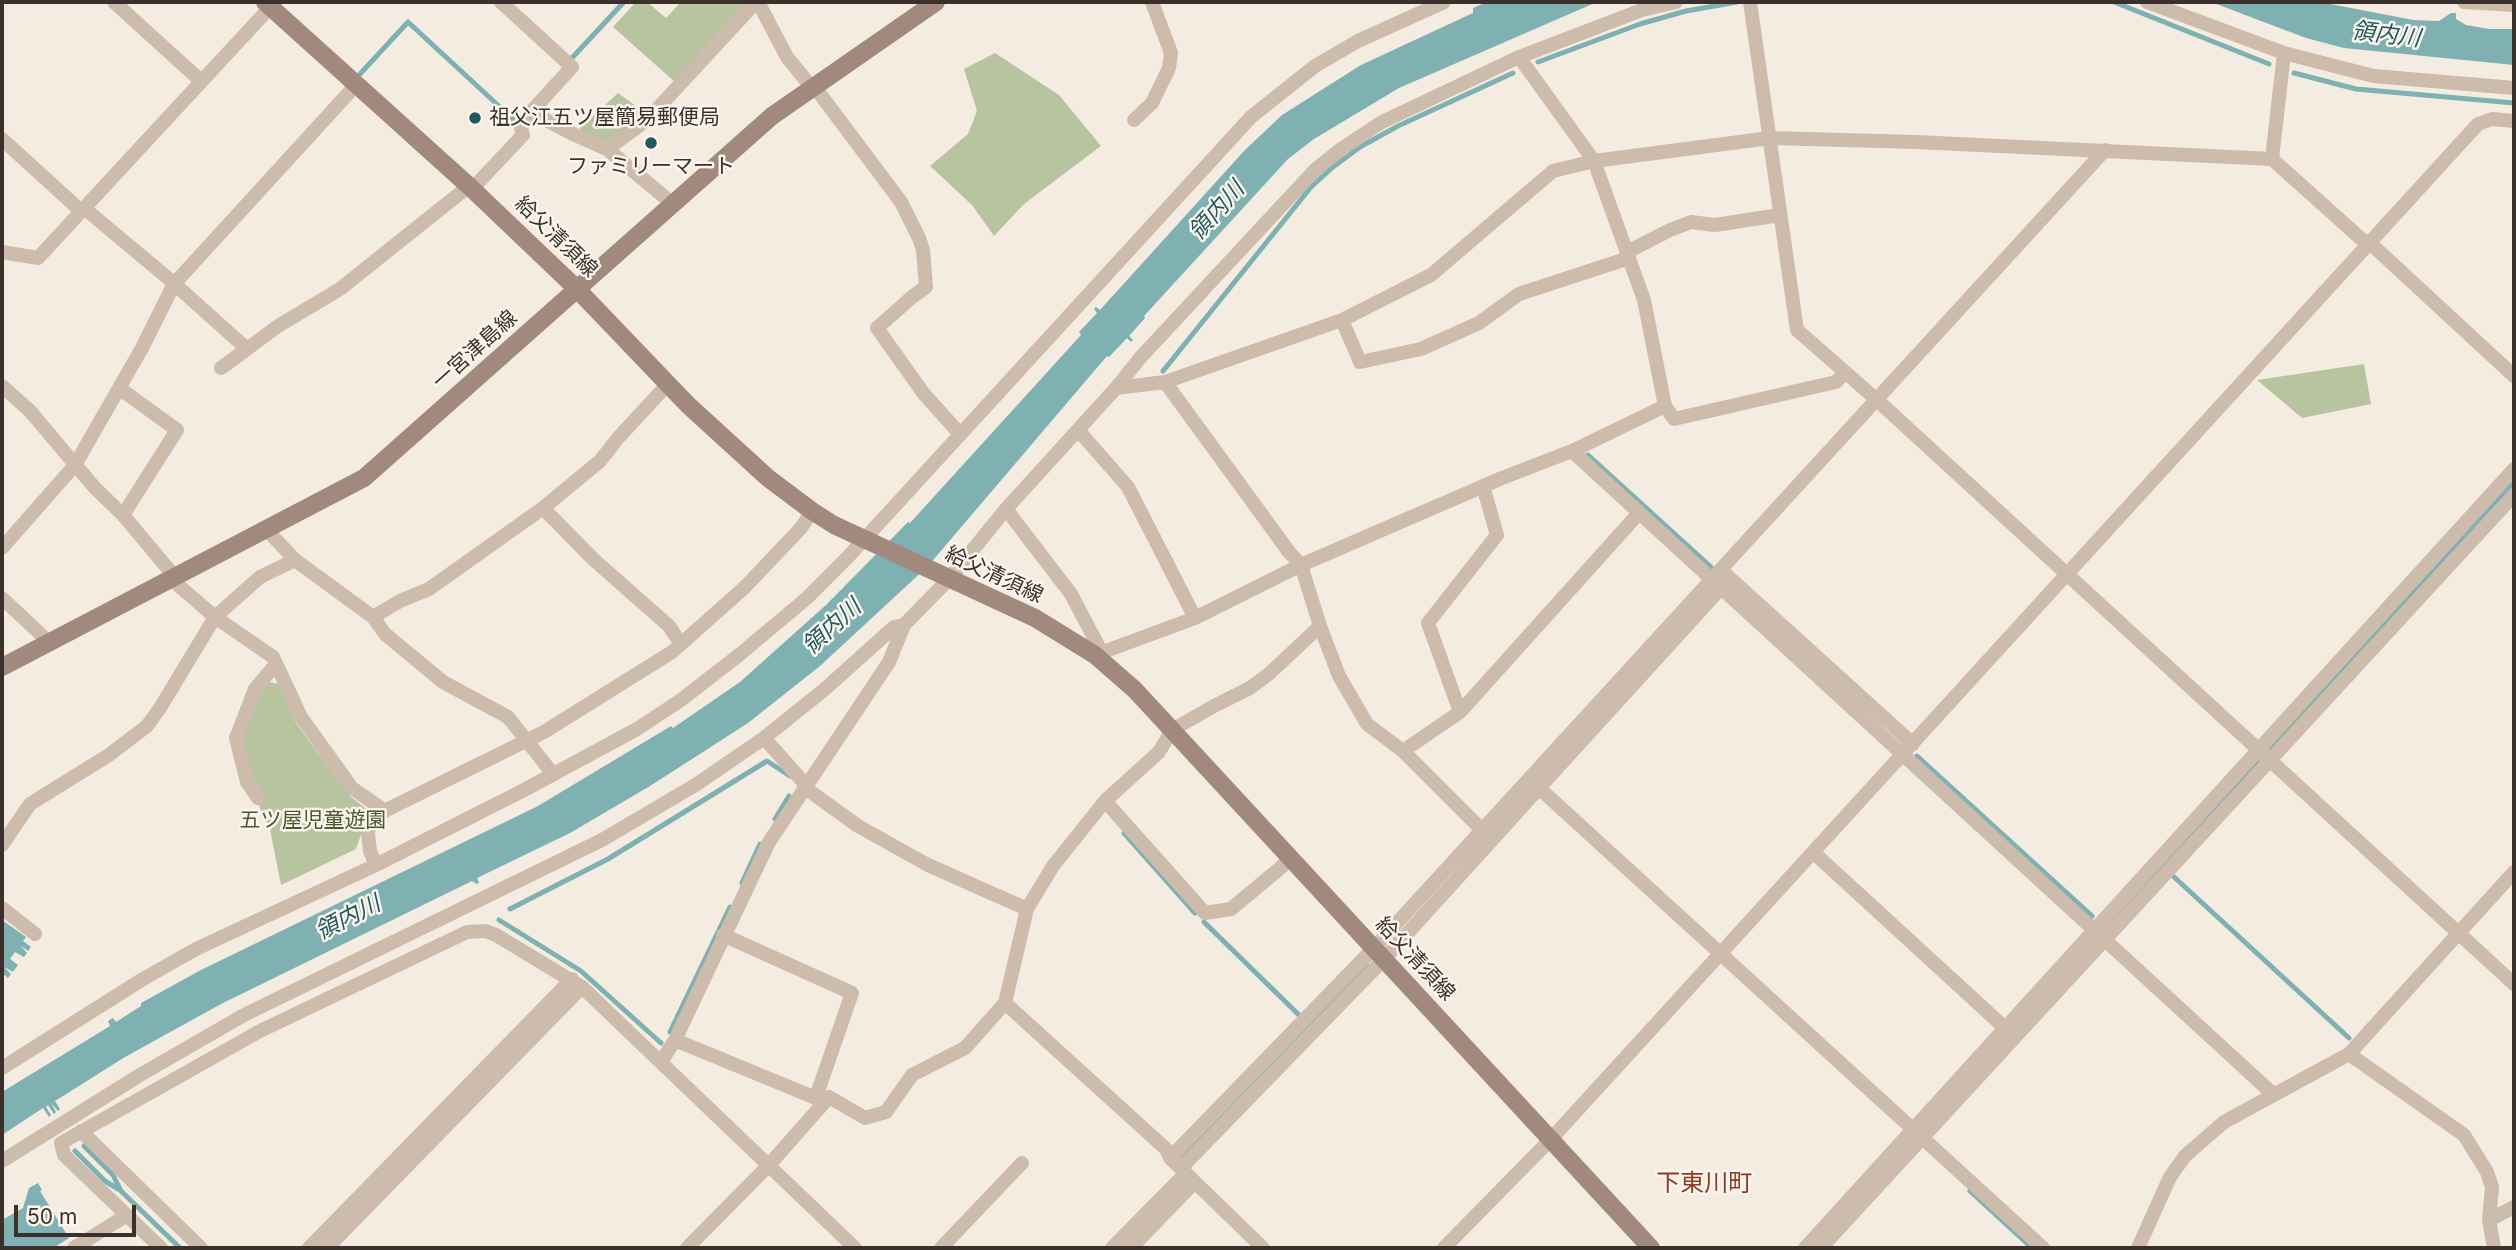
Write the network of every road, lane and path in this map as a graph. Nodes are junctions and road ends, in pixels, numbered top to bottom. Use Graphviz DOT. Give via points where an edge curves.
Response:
graph roads {
  1 [pos="114,2"];
  2 [pos="501,2"];
  3 [pos="757,2"];
  4 [pos="936,2"];
  5 [pos="1152,2"];
  6 [pos="1444,2"];
  7 [pos="1676,2"];
  8 [pos="1750,2"];
  9 [pos="2147,2"];
  10 [pos="2464,2"];
  11 [pos="270,3"];
  12 [pos="2514,5"];
  13 [pos="2284,53"];
  14 [pos="1519,57"];
  15 [pos="201,81"];
  16 [pos="356,85"];
  17 [pos="813,87"];
  18 [pos="2514,88"];
  19 [pos="531,112"];
  20 [pos="1134,120"];
  21 [pos="2514,121"];
  22 [pos="1770,138"];
  23 [pos="2,139"];
  24 [pos="607,149"];
  25 [pos="2105,150"];
  26 [pos="2272,159"];
  27 [pos="1594,161"];
  28 [pos="471,188"];
  29 [pos="673,204"];
  30 [pos="83,210"];
  31 [pos="1780,215"];
  32 [pos="2369,244"];
  33 [pos="2,252"];
  34 [pos="1628,255"];
  35 [pos="174,284"];
  36 [pos="576,288"];
  37 [pos="1342,320"];
  38 [pos="247,349"];
  39 [pos="221,368"];
  40 [pos="1845,372"];
  41 [pos="2514,376"];
  42 [pos="1166,382"];
  43 [pos="668,384"];
  44 [pos="2,386"];
  45 [pos="119,387"];
  46 [pos="1116,388"];
  47 [pos="1877,400"];
  48 [pos="1665,406"];
  49 [pos="1078,430"];
  50 [pos="960,434"];
  51 [pos="1572,451"];
  52 [pos="75,465"];
  53 [pos="2514,469"];
  54 [pos="1483,486"];
  55 [pos="2514,495"];
  56 [pos="543,508"];
  57 [pos="1006,509"];
  58 [pos="811,511"];
  59 [pos="1639,513"];
  60 [pos="123,515"];
  61 [pos="267,530"];
  62 [pos="867,540"];
  63 [pos="2,548"];
  64 [pos="295,560"];
  65 [pos="1301,565"];
  66 [pos="2066,575"];
  67 [pos="944,577"];
  68 [pos="173,578"];
  69 [pos="1718,579"];
  70 [pos="2,598"];
  71 [pos="215,617"];
  72 [pos="373,617"];
  73 [pos="1195,618"];
  74 [pos="904,625"];
  75 [pos="1320,626"];
  76 [pos="50,643"];
  77 [pos="681,644"];
  78 [pos="1098,654"];
  79 [pos="276,664"];
  80 [pos="2,667"];
  81 [pos="1460,712"];
  82 [pos="1172,730"];
  83 [pos="764,738"];
  84 [pos="528,740"];
  85 [pos="1913,744"];
  86 [pos="1404,751"];
  87 [pos="2264,754"];
  88 [pos="1903,755"];
  89 [pos="553,774"];
  90 [pos="805,786"];
  91 [pos="1539,788"];
  92 [pos="258,798"];
  93 [pos="1105,801"];
  94 [pos="385,811"];
  95 [pos="1487,834"];
  96 [pos="2,845"];
  97 [pos="1813,852"];
  98 [pos="1291,859"];
  99 [pos="376,865"];
  100 [pos="2514,872"];
  101 [pos="2,908"];
  102 [pos="1027,909"];
  103 [pos="2458,933"];
  104 [pos="35,934"];
  105 [pos="723,935"];
  106 [pos="2099,935"];
  107 [pos="1379,953"];
  108 [pos="1720,953"];
  109 [pos="577,983"];
  110 [pos="2514,984"];
  111 [pos="1005,1003"];
  112 [pos="2005,1028"];
  113 [pos="676,1040"];
  114 [pos="2349,1054"];
  115 [pos="661,1062"];
  116 [pos="2,1068"];
  117 [pos="2274,1095"];
  118 [pos="820,1099"];
  119 [pos="81,1131"];
  120 [pos="1917,1134"];
  121 [pos="1551,1139"];
  122 [pos="2,1161"];
  123 [pos="769,1164"];
  124 [pos="1022,1164"];
  125 [pos="1183,1170"];
  126 [pos="2514,1208"];
  127 [pos="127,1215"];
  128 [pos="2489,1220"];
  129 [pos="74,1248"];
  130 [pos="161,1248"];
  131 [pos="201,1248"];
  132 [pos="309,1248"];
  133 [pos="327,1248"];
  134 [pos="687,1248"];
  135 [pos="855,1248"];
  136 [pos="941,1248"];
  137 [pos="1112,1248"];
  138 [pos="1131,1248"];
  139 [pos="1263,1248"];
  140 [pos="1444,1248"];
  141 [pos="1651,1248"];
  142 [pos="1804,1248"];
  143 [pos="1821,1248"];
  144 [pos="2043,1248"];
  145 [pos="2138,1248"];
  146 [pos="2494,1248"];
  1 -- 15 [label="street"];
  2 -- 19 [label="street" via="572,67"];
  3 -- 17 [label="street" via="787,57"];
  3 -- 24 [label="street" via="647,120"];
  4 -- 17 [label="main road, 一宮津島線"];
  5 -- 20 [label="street" via="1171,53 1169,68 1152,103"];
  6 -- 50 [label="street" via="1315,66 1251,117"];
  7 -- 14 [label="street" via="1642,10"];
  8 -- 22 [label="street"];
  9 -- 13 [label="street"];
  10 -- 12 [label="street"];
  11 -- 15 [label="street"];
  11 -- 16 [label="main road, 給父清須線"];
  13 -- 18 [label="street" via="2374,76"];
  13 -- 26 [label="street"];
  14 -- 27 [label="street"];
  14 -- 46 [label="street" via="1382,122 1323,163"];
  15 -- 30 [label="street"];
  16 -- 28 [label="main road, 給父清須線"];
  16 -- 35 [label="street"];
  17 -- 29 [label="main road, 一宮津島線" via="772,116"];
  17 -- 50 [label="street" via="901,202 919,238 926,287 877,328 924,394"];
  19 -- 24 [label="street"];
  19 -- 28 [label="street" via="520,124 523,135"];
  21 -- 32 [label="street" via="2492,119 2479,124"];
  22 -- 25 [label="street"];
  22 -- 27 [label="street"];
  22 -- 31 [label="street"];
  23 -- 30 [label="street"];
  24 -- 29 [label="street"];
  25 -- 26 [label="street"];
  25 -- 47 [label="street"];
  26 -- 32 [label="street"];
  27 -- 34 [label="street"];
  27 -- 37 [label="street" via="1553,171 1431,275"];
  28 -- 36 [label="main road, 給父清須線"];
  28 -- 38 [label="street" via="340,289"];
  29 -- 36 [label="main road, 一宮津島線"];
  30 -- 33 [label="street" via="38,258"];
  30 -- 35 [label="street"];
  31 -- 34 [label="street" via="1715,225 1691,222"];
  31 -- 40 [label="street" via="1797,330"];
  32 -- 41 [label="street"];
  32 -- 66 [label="street"];
  34 -- 37 [label="street" via="1519,294 1479,323 1422,349 1360,362"];
  34 -- 48 [label="street" via="1644,300"];
  35 -- 38 [label="street"];
  35 -- 45 [label="street"];
  36 -- 43 [label="main road, 給父清須線"];
  36 -- 61 [label="main road, 一宮津島線" via="370,474"];
  37 -- 42 [label="street"];
  38 -- 39 [label="street"];
  40 -- 47 [label="street"];
  40 -- 48 [label="street" via="1836,382 1674,419"];
  42 -- 46 [label="street"];
  42 -- 65 [label="street"];
  43 -- 56 [label="street" via="600,461"];
  43 -- 58 [label="main road, 給父清須線" via="730,445"];
  44 -- 52 [label="street" via="30,411"];
  45 -- 52 [label="street"];
  45 -- 60 [label="street" via="177,430"];
  46 -- 49 [label="street"];
  47 -- 66 [label="street"];
  47 -- 69 [label="street"];
  48 -- 51 [label="street"];
  49 -- 57 [label="street"];
  49 -- 73 [label="street" via="1128,487"];
  50 -- 62 [label="street"];
  51 -- 54 [label="street"];
  51 -- 59 [label="street"];
  52 -- 60 [label="street"];
  52 -- 63 [label="street"];
  53 -- 87 [label="street"];
  54 -- 65 [label="street"];
  54 -- 81 [label="street" via="1497,535 1427,622"];
  55 -- 87 [label="street"];
  56 -- 72 [label="street" via="429,589"];
  56 -- 77 [label="street" via="669,626"];
  57 -- 67 [label="street"];
  57 -- 78 [label="street" via="1071,594"];
  58 -- 62 [label="main road, 給父清須線"];
  58 -- 77 [label="street" via="801,528 745,587"];
  59 -- 69 [label="street"];
  59 -- 81 [label="street"];
  60 -- 68 [label="street"];
  61 -- 64 [label="street"];
  61 -- 68 [label="main road, 一宮津島線"];
  62 -- 67 [label="main road, 給父清須線"];
  62 -- 89 [label="street" via="807,598 681,700"];
  64 -- 71 [label="street" via="260,577"];
  64 -- 72 [label="street"];
  65 -- 73 [label="street"];
  65 -- 75 [label="street"];
  66 -- 85 [label="street"];
  66 -- 87 [label="street"];
  67 -- 74 [label="street"];
  67 -- 78 [label="main road, 給父清須線" via="1035,618"];
  68 -- 71 [label="street"];
  68 -- 76 [label="main road, 一宮津島線"];
  69 -- 85 [label="street"];
  69 -- 88 [label="street"];
  69 -- 91 [label="street"];
  69 -- 95 [label="street"];
  70 -- 76 [label="street"];
  71 -- 79 [label="street" via="273,657"];
  71 -- 96 [label="street" via="146,726 30,804"];
  72 -- 84 [label="street" via="385,634 425,669 508,717"];
  73 -- 78 [label="street"];
  74 -- 83 [label="street" via="894,627"];
  74 -- 90 [label="street" via="889,662"];
  75 -- 82 [label="street" via="1250,688"];
  75 -- 86 [label="street" via="1339,676 1367,724"];
  76 -- 80 [label="main road, 一宮津島線"];
  77 -- 84 [label="street"];
  78 -- 82 [label="main road, 給父清須線"];
  79 -- 92 [label="street" via="255,689 236,738 247,782"];
  79 -- 94 [label="street" via="301,717 352,788"];
  81 -- 86 [label="street"];
  82 -- 93 [label="street" via="1159,752"];
  82 -- 98 [label="main road, 給父清須線"];
  83 -- 90 [label="street"];
  83 -- 122 [label="street" via="602,840 244,1015"];
  84 -- 89 [label="street"];
  84 -- 94 [label="street"];
  85 -- 88 [label="street"];
  86 -- 95 [label="street"];
  87 -- 103 [label="street"];
  87 -- 106 [label="street"];
  88 -- 97 [label="street"];
  88 -- 106 [label="street"];
  89 -- 99 [label="street"];
  90 -- 102 [label="street" via="858,826 928,865"];
  90 -- 105 [label="street" via="769,842"];
  91 -- 95 [label="street"];
  91 -- 108 [label="street"];
  93 -- 98 [label="street" via="1205,912 1231,909"];
  93 -- 102 [label="street" via="1053,866"];
  94 -- 99 [label="street" via="372,817 368,834"];
  95 -- 107 [label="street"];
  97 -- 108 [label="street"];
  97 -- 112 [label="street"];
  98 -- 107 [label="main road, 給父清須線"];
  99 -- 116 [label="street" via="196,949"];
  100 -- 103 [label="street"];
  101 -- 104 [label="street"];
  102 -- 111 [label="street"];
  103 -- 110 [label="street"];
  103 -- 114 [label="street"];
  105 -- 113 [label="street"];
  105 -- 118 [label="street" via="852,993"];
  106 -- 112 [label="street"];
  106 -- 117 [label="street"];
  106 -- 120 [label="street"];
  107 -- 121 [label="main road, 給父清須線"];
  107 -- 125 [label="street"];
  108 -- 120 [label="street"];
  108 -- 121 [label="street"];
  109 -- 115 [label="street"];
  109 -- 119 [label="street" via="496,935 467,933 260,1031"];
  109 -- 132 [label="street"];
  109 -- 133 [label="street"];
  111 -- 118 [label="street" via="965,1048 912,1075 886,1112 865,1118 829,1097"];
  111 -- 125 [label="street" via="1166,1149"];
  112 -- 120 [label="street"];
  113 -- 115 [label="street"];
  113 -- 118 [label="street"];
  114 -- 117 [label="street"];
  114 -- 128 [label="street" via="2463,1135 2492,1187"];
  115 -- 123 [label="street"];
  117 -- 145 [label="street" via="2224,1122 2185,1156 2170,1177"];
  118 -- 123 [label="street"];
  119 -- 127 [label="street" via="61,1143 64,1154"];
  119 -- 131 [label="street"];
  120 -- 142 [label="street"];
  120 -- 143 [label="street"];
  120 -- 144 [label="street"];
  121 -- 140 [label="street"];
  121 -- 141 [label="main road, 給父清須線"];
  123 -- 134 [label="street"];
  123 -- 135 [label="street"];
  124 -- 136 [label="street"];
  125 -- 137 [label="street"];
  125 -- 138 [label="street"];
  125 -- 139 [label="street"];
  126 -- 128 [label="street"];
  127 -- 129 [label="street"];
  127 -- 130 [label="street"];
  128 -- 146 [label="street"];
}
